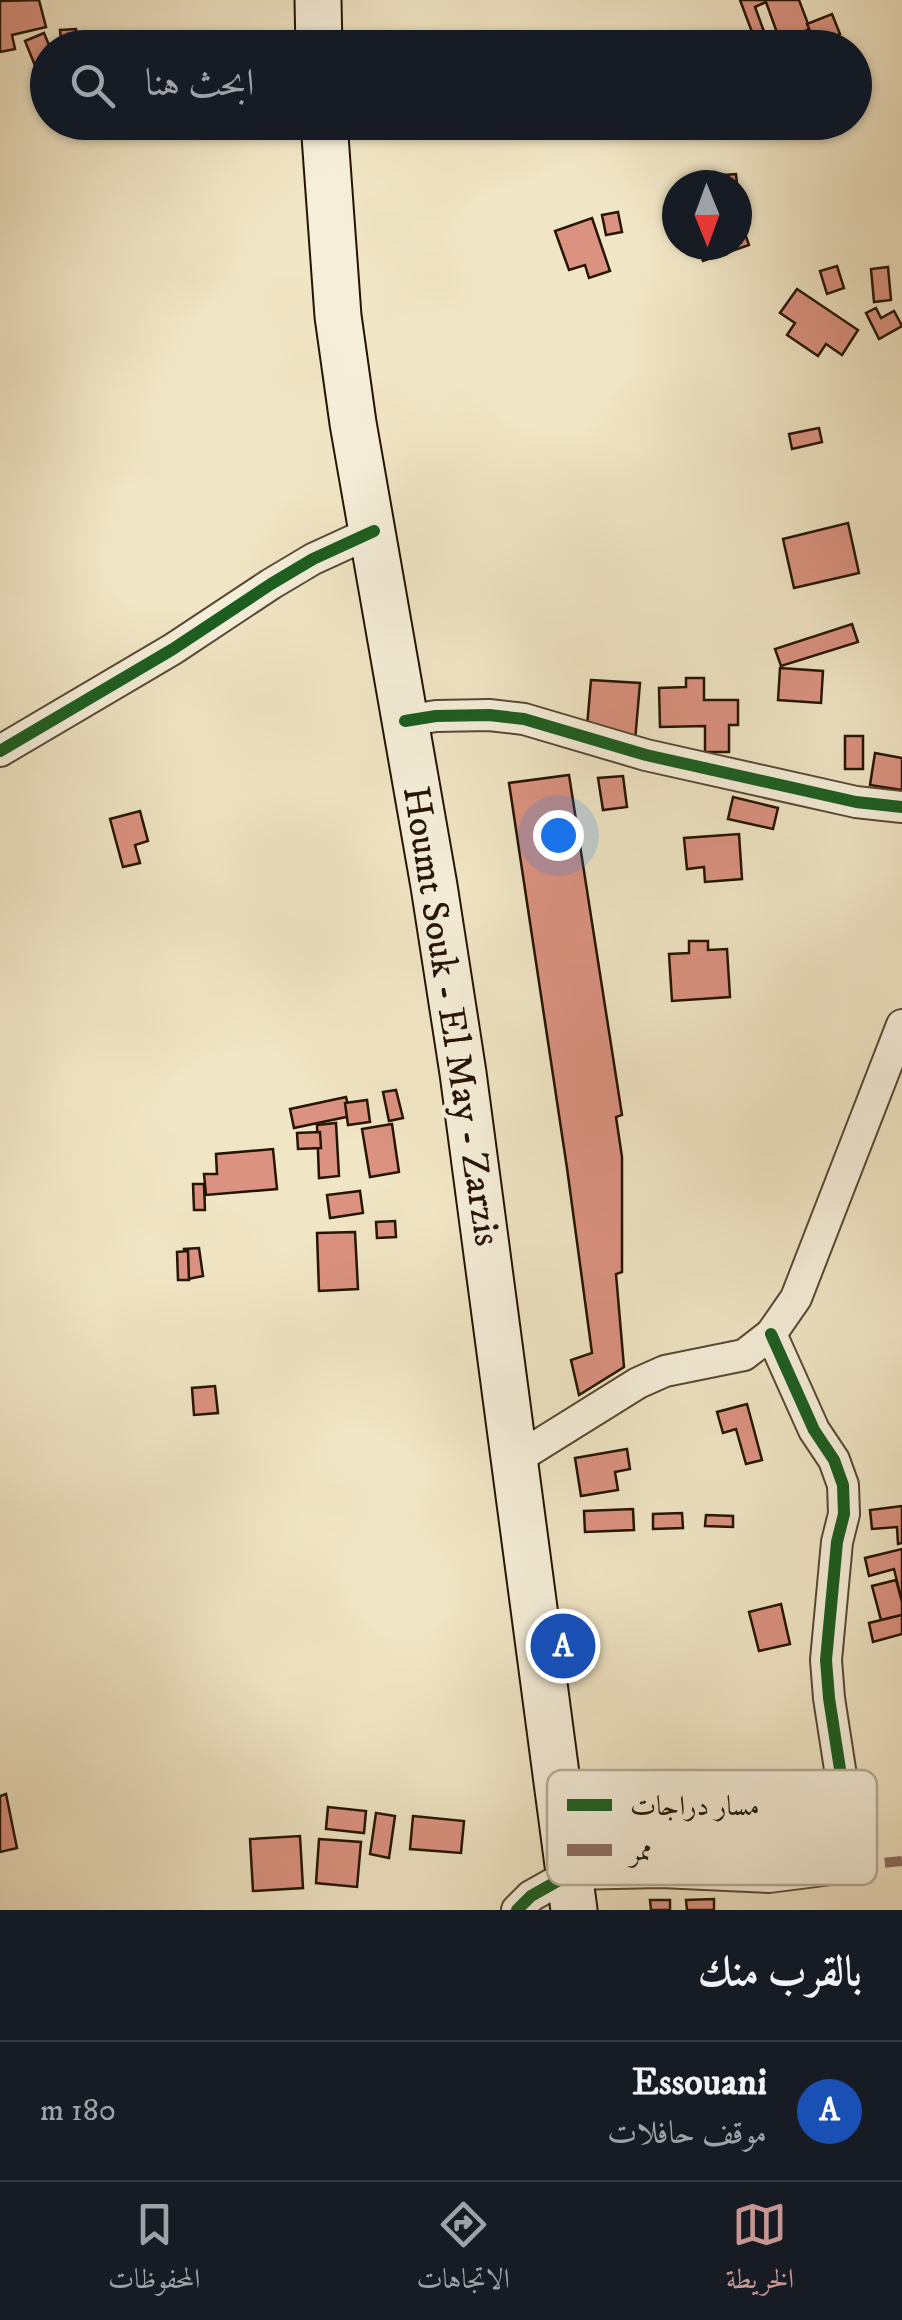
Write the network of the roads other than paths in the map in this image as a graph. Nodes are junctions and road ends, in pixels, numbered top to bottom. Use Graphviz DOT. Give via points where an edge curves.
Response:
graph roads {
  1 [pos="318,0"];
  2 [pos="319,30"];
  3 [pos="325,140"];
  4 [pos="374,531"];
  5 [pos="405,721"];
  6 [pos="0,751"];
  7 [pos="902,807"];
  8 [pos="902,1025"];
  9 [pos="771,1334"];
  10 [pos="516,1459"];
  11 [pos="556,1770"];
  12 [pos="840,1770"];
  13 [pos="603,1885"];
  14 [pos="572,1892"];
  15 [pos="517,1910"];
  1 -- 2 [label="main road"];
  3 -- 4 [label="main road, Houmt Souk - El May - Zarzis" via="338,316"];
  4 -- 5 [label="main road, Houmt Souk - El May - Zarzis"];
  4 -- 6 [label="street" via="285,576"];
  5 -- 7 [label="street" via="454,715 524,720 646,756"];
  5 -- 10 [label="main road, Houmt Souk - El May - Zarzis" via="463,1073"];
  8 -- 9 [label="street" via="796,1298"];
  9 -- 10 [label="street" via="744,1354 638,1383"];
  9 -- 12 [label="street" via="843,1484 826,1660"];
  10 -- 11 [label="main road, Houmt Souk - El May - Zarzis"];
  13 -- 14 [label="street"];
  14 -- 15 [label="street" via="531,1896"];
}
